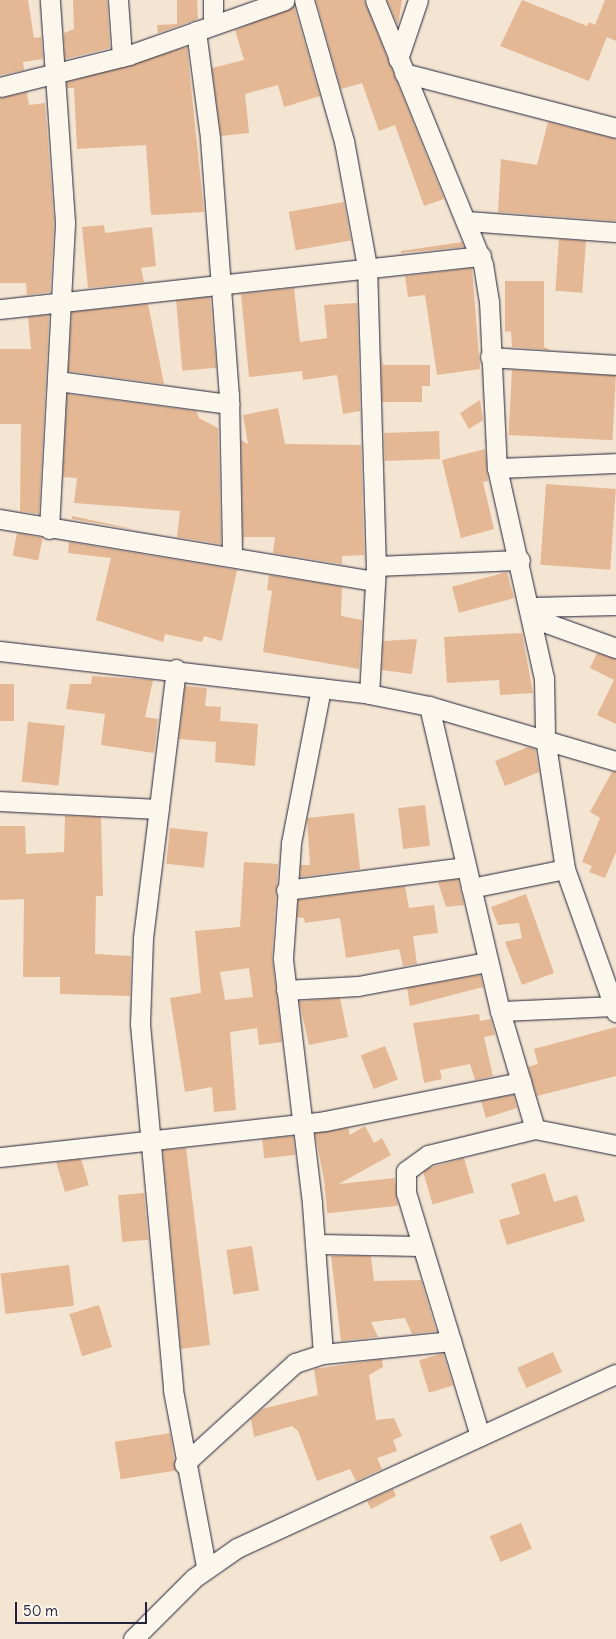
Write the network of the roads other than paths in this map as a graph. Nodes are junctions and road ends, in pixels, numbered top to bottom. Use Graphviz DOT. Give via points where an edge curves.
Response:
graph roads {
  1 [pos="50,0"];
  2 [pos="118,0"];
  3 [pos="213,0"];
  4 [pos="285,0"];
  5 [pos="304,0"];
  6 [pos="375,0"];
  7 [pos="418,0"];
  8 [pos="204,28"];
  9 [pos="122,57"];
  10 [pos="401,66"];
  11 [pos="52,73"];
  12 [pos="0,87"];
  13 [pos="616,128"];
  14 [pos="466,221"];
  15 [pos="616,232"];
  16 [pos="481,256"];
  17 [pos="367,266"];
  18 [pos="220,285"];
  19 [pos="63,303"];
  20 [pos="0,309"];
  21 [pos="490,357"];
  22 [pos="616,365"];
  23 [pos="58,381"];
  24 [pos="229,404"];
  25 [pos="616,463"];
  26 [pos="497,468"];
  27 [pos="0,519"];
  28 [pos="49,529"];
  29 [pos="232,555"];
  30 [pos="520,560"];
  31 [pos="375,573"];
  32 [pos="616,605"];
  33 [pos="532,613"];
  34 [pos="616,648"];
  35 [pos="0,651"];
  36 [pos="176,670"];
  37 [pos="321,688"];
  38 [pos="368,694"];
  39 [pos="429,706"];
  40 [pos="545,738"];
  41 [pos="616,761"];
  42 [pos="0,801"];
  43 [pos="159,809"];
  44 [pos="466,867"];
  45 [pos="565,868"];
  46 [pos="471,888"];
  47 [pos="286,890"];
  48 [pos="488,962"];
  49 [pos="286,990"];
  50 [pos="615,1008"];
  51 [pos="500,1012"];
  52 [pos="520,1082"];
  53 [pos="303,1122"];
  54 [pos="535,1129"];
  55 [pos="148,1140"];
  56 [pos="616,1145"];
  57 [pos="0,1157"];
  58 [pos="316,1244"];
  59 [pos="422,1246"];
  60 [pos="451,1341"];
  61 [pos="323,1354"];
  62 [pos="616,1374"];
  63 [pos="480,1436"];
  64 [pos="184,1464"];
  65 [pos="206,1567"];
  66 [pos="133,1639"];
  1 -- 11 [label="street"];
  2 -- 9 [label="street"];
  3 -- 8 [label="street"];
  4 -- 8 [label="street"];
  5 -- 17 [label="street" via="344,141"];
  6 -- 10 [label="street"];
  7 -- 10 [label="street"];
  8 -- 9 [label="street"];
  8 -- 18 [label="street"];
  9 -- 11 [label="street"];
  10 -- 13 [label="street"];
  10 -- 14 [label="street"];
  11 -- 12 [label="street"];
  11 -- 19 [label="street" via="64,170"];
  14 -- 15 [label="street"];
  14 -- 16 [label="street"];
  16 -- 17 [label="street"];
  16 -- 21 [label="street" via="489,300"];
  17 -- 18 [label="street"];
  17 -- 31 [label="street"];
  18 -- 19 [label="street"];
  18 -- 24 [label="street"];
  19 -- 20 [label="street"];
  19 -- 23 [label="street"];
  21 -- 22 [label="street"];
  21 -- 26 [label="street"];
  23 -- 24 [label="street"];
  23 -- 28 [label="street"];
  24 -- 29 [label="street"];
  25 -- 26 [label="street"];
  26 -- 30 [label="street"];
  27 -- 28 [label="street"];
  28 -- 29 [label="street"];
  29 -- 31 [label="street"];
  30 -- 31 [label="street"];
  30 -- 33 [label="street"];
  31 -- 38 [label="street"];
  32 -- 33 [label="street"];
  33 -- 34 [label="street"];
  33 -- 40 [label="street" via="544,678"];
  35 -- 36 [label="street"];
  36 -- 37 [label="street"];
  36 -- 43 [label="street"];
  37 -- 38 [label="street"];
  37 -- 47 [label="street"];
  38 -- 39 [label="street"];
  39 -- 40 [label="street"];
  39 -- 44 [label="street"];
  40 -- 41 [label="street"];
  40 -- 45 [label="street"];
  42 -- 43 [label="street"];
  43 -- 55 [label="street" via="140,998"];
  44 -- 46 [label="street"];
  44 -- 47 [label="street"];
  45 -- 46 [label="street"];
  45 -- 50 [label="street"];
  46 -- 48 [label="street"];
  47 -- 49 [label="street"];
  48 -- 49 [label="street" via="358,986"];
  48 -- 51 [label="street"];
  49 -- 53 [label="street"];
  50 -- 51 [label="street"];
  51 -- 52 [label="street"];
  52 -- 53 [label="street" via="395,1110"];
  52 -- 54 [label="street"];
  53 -- 55 [label="street"];
  53 -- 58 [label="street"];
  54 -- 56 [label="street"];
  54 -- 59 [label="street" via="428,1155 409,1168 404,1184"];
  55 -- 57 [label="street"];
  55 -- 64 [label="street" via="164,1317"];
  58 -- 59 [label="street"];
  58 -- 61 [label="street"];
  59 -- 60 [label="street"];
  60 -- 61 [label="street"];
  60 -- 63 [label="street"];
  61 -- 64 [label="street" via="295,1363"];
  62 -- 63 [label="street"];
  63 -- 65 [label="street" via="237,1548"];
  64 -- 65 [label="street"];
  65 -- 66 [label="street"];
}
